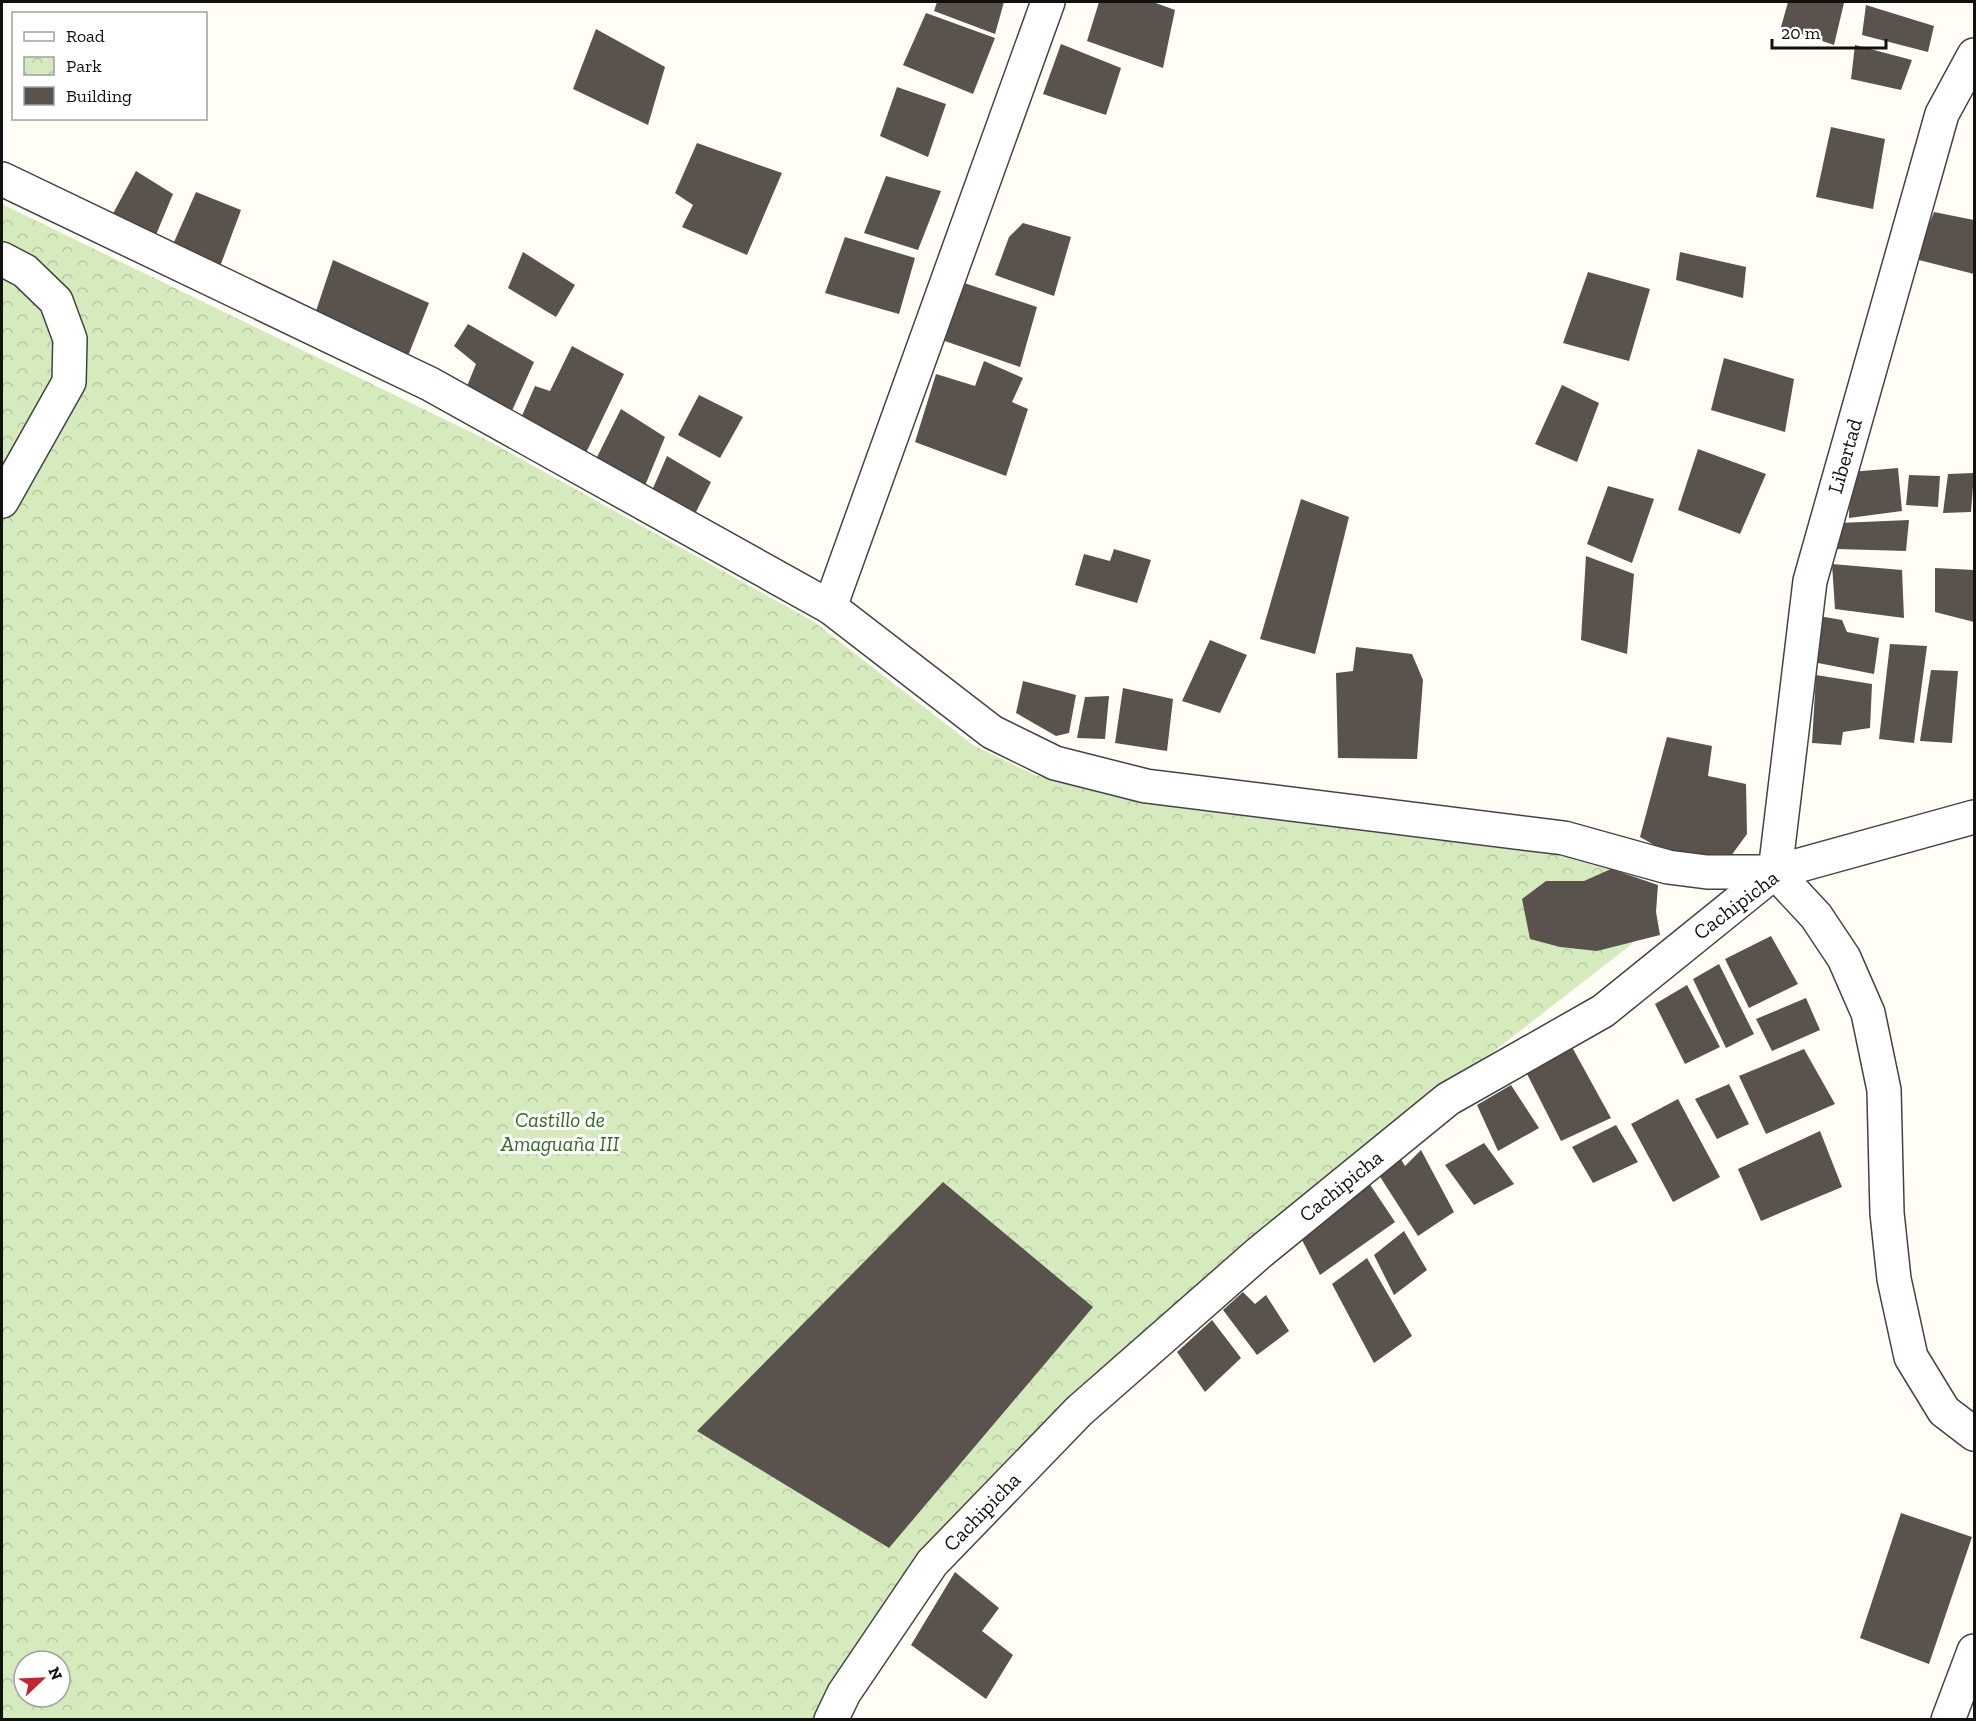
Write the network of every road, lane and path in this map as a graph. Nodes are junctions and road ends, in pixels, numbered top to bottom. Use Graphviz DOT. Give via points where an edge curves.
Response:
graph roads {
  1 [pos="1048,2"];
  2 [pos="1974,55"];
  3 [pos="2,179"];
  4 [pos="2,259"];
  5 [pos="2,501"];
  6 [pos="830,607"];
  7 [pos="1974,817"];
  8 [pos="1775,872"];
  9 [pos="1974,1434"];
  10 [pos="1974,1651"];
  11 [pos="831,1719"];
  12 [pos="1948,1719"];
  1 -- 6 [label="street"];
  2 -- 8 [label="street, Libertad" via="1942,114 1810,581"];
  3 -- 6 [label="street" via="430,384"];
  4 -- 5 [label="street" via="25,271 56,301 70,339 69,382"];
  6 -- 8 [label="street" via="992,732 1055,763 1146,786 1564,838 1668,867 1707,872"];
  7 -- 8 [label="street, Cachipicha"];
  8 -- 9 [label="street" via="1816,916 1844,958 1868,1013 1884,1090 1887,1213 1894,1279 1911,1357 1944,1412"];
  8 -- 11 [label="street, Cachipicha" via="1603,1011 1448,1099 1259,1253 1079,1411 932,1563 844,1693"];
  10 -- 12 [label="street"];
}
